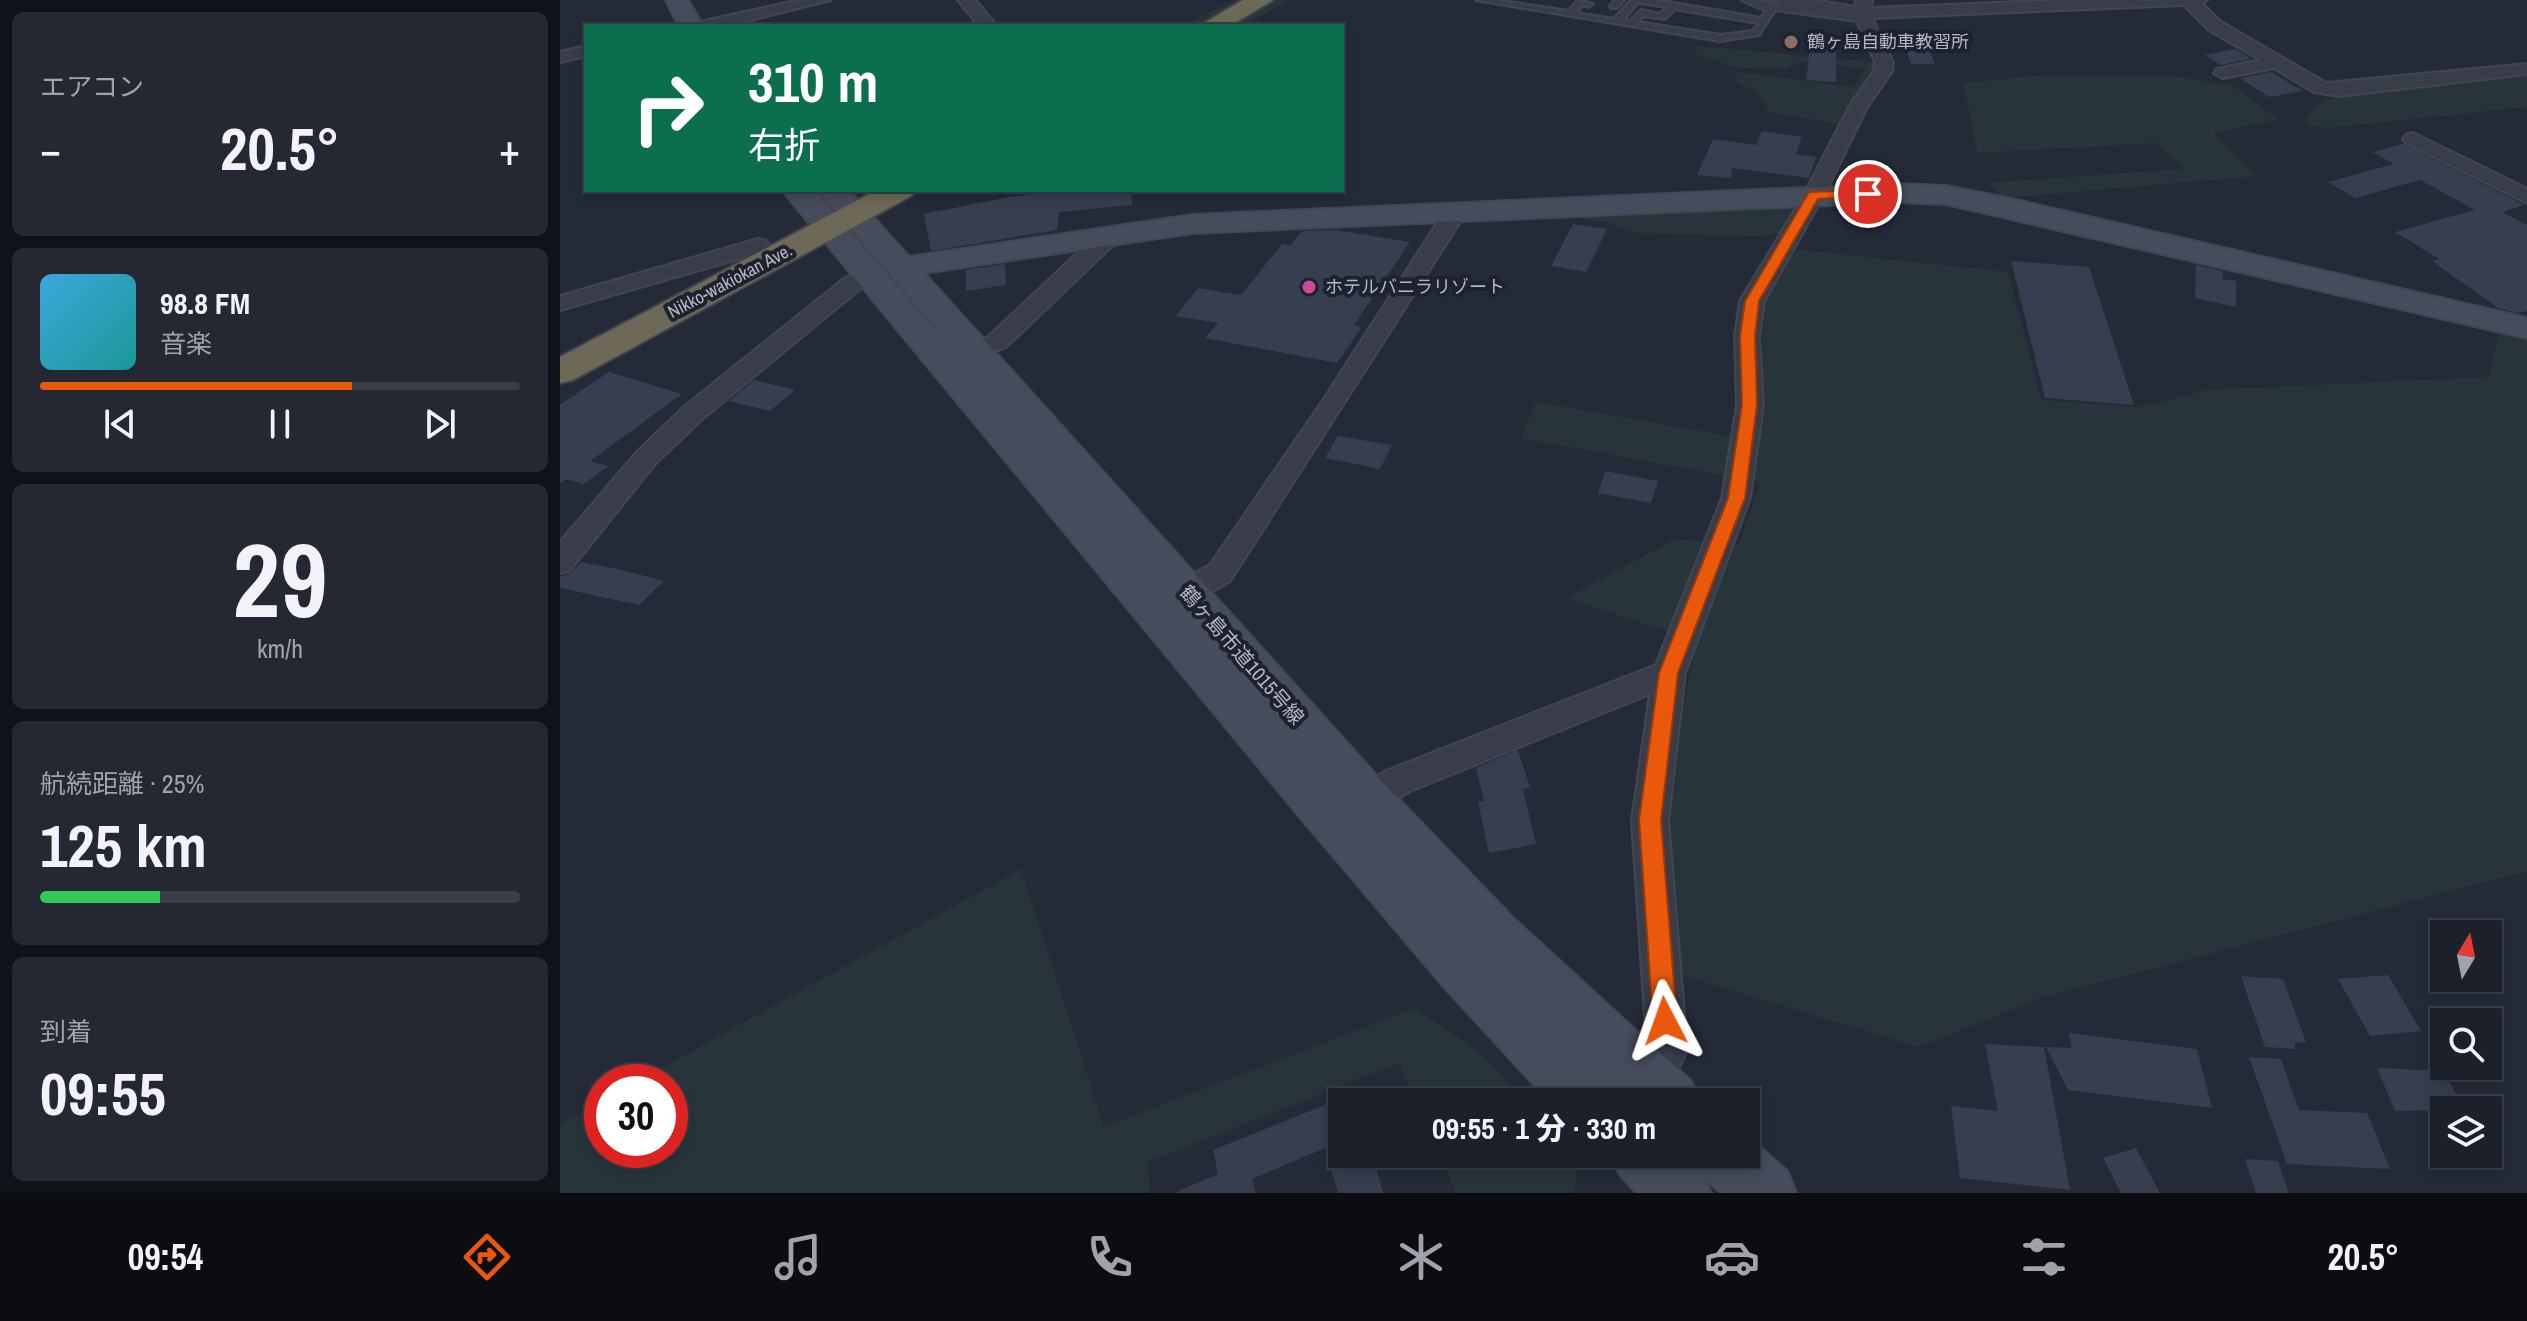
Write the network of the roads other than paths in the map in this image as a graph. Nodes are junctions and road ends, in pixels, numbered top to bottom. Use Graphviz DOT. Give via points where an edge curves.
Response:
graph roads {
  1 [pos="655,0"];
  2 [pos="677,0"];
  3 [pos="823,0"];
  4 [pos="966,0"];
  5 [pos="1480,0"];
  6 [pos="1560,0"];
  7 [pos="1638,0"];
  8 [pos="1746,0"];
  9 [pos="2195,1"];
  10 [pos="1249,2"];
  11 [pos="1589,4"];
  12 [pos="1710,5"];
  13 [pos="1673,6"];
  14 [pos="1689,6"];
  15 [pos="1772,10"];
  16 [pos="1864,11"];
  17 [pos="1556,12"];
  18 [pos="1570,14"];
  19 [pos="1748,19"];
  20 [pos="1616,22"];
  21 [pos="667,24"];
  22 [pos="690,24"];
  23 [pos="713,24"];
  24 [pos="986,24"];
  25 [pos="1214,24"];
  26 [pos="1715,24"];
  27 [pos="1631,25"];
  28 [pos="1667,32"];
  29 [pos="1689,35"];
  30 [pos="584,51"];
  31 [pos="560,57"];
  32 [pos="2273,63"];
  33 [pos="2527,69"];
  34 [pos="2223,73"];
  35 [pos="2413,139"];
  36 [pos="801,192"];
  37 [pos="894,192"];
  38 [pos="1814,195"];
  39 [pos="2527,197"];
  40 [pos="838,211"];
  41 [pos="1456,211"];
  42 [pos="1108,237"];
  43 [pos="758,246"];
  44 [pos="886,270"];
  45 [pos="560,303"];
  46 [pos="2527,328"];
  47 [pos="975,351"];
  48 [pos="560,372"];
  49 [pos="560,562"];
  50 [pos="1187,591"];
  51 [pos="1669,673"];
  52 [pos="1368,800"];
  53 [pos="1577,1088"];
  54 [pos="1656,1088"];
  55 [pos="1661,1088"];
  56 [pos="1655,1168"];
  57 [pos="1738,1168"];
  58 [pos="1680,1193"];
  59 [pos="1765,1193"];
  1 -- 21 [label="street"];
  2 -- 22 [label="street"];
  3 -- 23 [label="street"];
  4 -- 24 [label="street"];
  5 -- 17 [label="lane"];
  6 -- 17 [label="lane"];
  7 -- 13 [label="lane"];
  7 -- 20 [label="lane"];
  8 -- 15 [label="lane"];
  9 -- 16 [label="street"];
  9 -- 32 [label="street" via="2215,26"];
  10 -- 25 [label="highway"];
  11 -- 18 [label="lane" via="1581,2"];
  12 -- 14 [label="lane"];
  12 -- 15 [label="lane"];
  12 -- 19 [label="lane"];
  12 -- 29 [label="lane"];
  13 -- 14 [label="lane"];
  13 -- 27 [label="lane" via="1662,17 1641,13"];
  14 -- 28 [label="lane"];
  15 -- 16 [label="street"];
  15 -- 19 [label="lane"];
  15 -- 29 [label="lane" via="1756,33 1746,37"];
  16 -- 38 [label="street" via="1883,71 1858,107"];
  17 -- 18 [label="lane"];
  18 -- 20 [label="lane"];
  19 -- 26 [label="lane" via="1741,28"];
  20 -- 27 [label="lane"];
  27 -- 28 [label="lane"];
  28 -- 29 [label="lane"];
  30 -- 31 [label="street"];
  32 -- 33 [label="street" via="2314,86 2339,90"];
  32 -- 34 [label="street"];
  35 -- 39 [label="street"];
  36 -- 40 [label="street, 鶴ヶ島市道1015号線"];
  37 -- 40 [label="highway, Nikko-wakiokan Ave."];
  38 -- 41 [label="street"];
  38 -- 46 [label="street" via="1961,198"];
  38 -- 51 [label="street" via="1752,301 1747,336 1750,405 1736,498"];
  40 -- 44 [label="street, 鶴ヶ島市道1015号線"];
  40 -- 48 [label="highway, Nikko-wakiokan Ave."];
  41 -- 42 [label="street" via="1192,224"];
  41 -- 50 [label="street" via="1220,573"];
  42 -- 44 [label="street"];
  42 -- 47 [label="street" via="997,342"];
  43 -- 45 [label="street"];
  44 -- 47 [label="street, 鶴ヶ島市道1015号線"];
  44 -- 49 [label="street" via="853,283 693,413 646,458"];
  44 -- 53 [label="street, 鶴ヶ島市道1015号線" via="1316,801 1464,970"];
  47 -- 50 [label="street, 鶴ヶ島市道1015号線"];
  50 -- 52 [label="street, 鶴ヶ島市道1015号線"];
  51 -- 52 [label="street" via="1398,781"];
  51 -- 55 [label="street" via="1650,820 1667,1050"];
  52 -- 54 [label="street, 鶴ヶ島市道1015号線" via="1492,934"];
  56 -- 58 [label="street"];
  57 -- 59 [label="street"];
}
